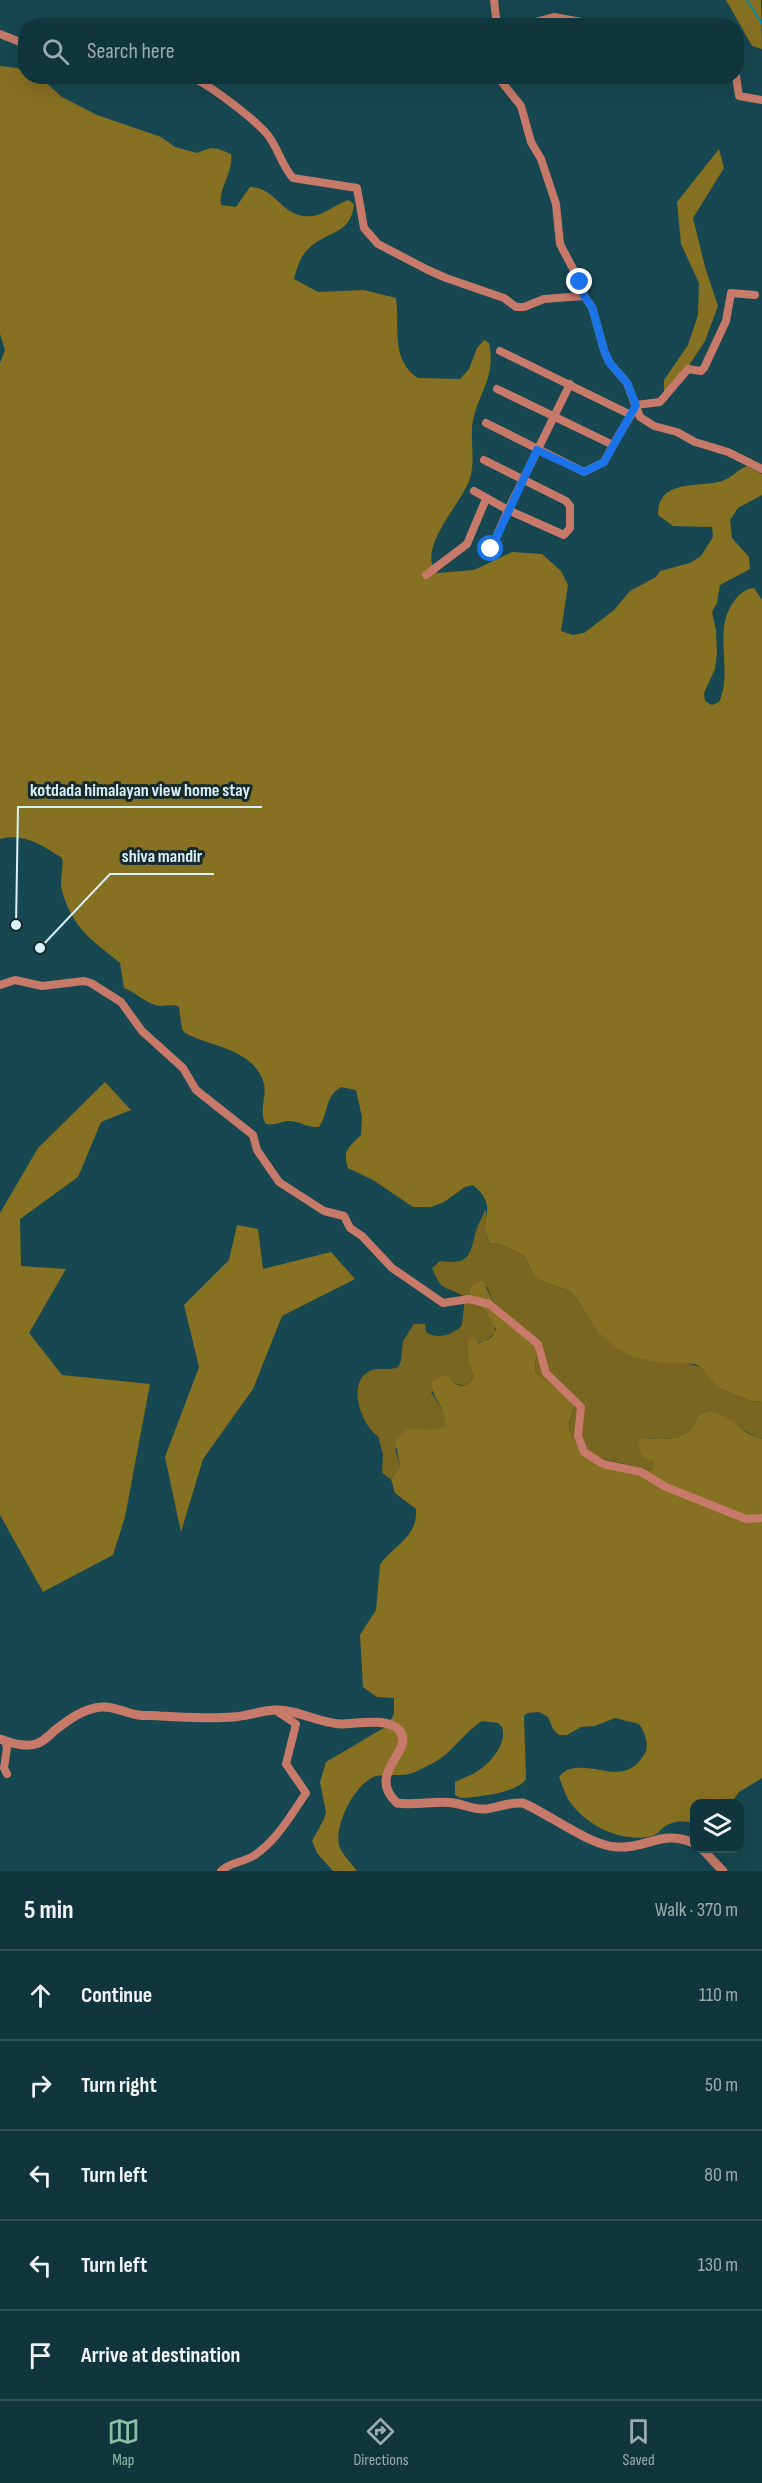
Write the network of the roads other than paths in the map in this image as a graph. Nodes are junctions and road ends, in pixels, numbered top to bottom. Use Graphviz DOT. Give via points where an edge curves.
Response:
graph roads {
  1 [pos="494,0"];
  2 [pos="496,18"];
  3 [pos="0,33"];
  4 [pos="18,41"];
  5 [pos="200,84"];
  6 [pos="503,84"];
  7 [pos="737,84"];
  8 [pos="762,100"];
  9 [pos="755,295"];
  10 [pos="584,296"];
  11 [pos="500,351"];
  12 [pos="570,384"];
  13 [pos="497,389"];
  14 [pos="636,405"];
  15 [pos="554,415"];
  16 [pos="632,415"];
  17 [pos="486,423"];
  18 [pos="614,445"];
  19 [pos="537,450"];
  20 [pos="483,460"];
  21 [pos="762,470"];
  22 [pos="523,479"];
  23 [pos="474,491"];
  24 [pos="486,499"];
  25 [pos="507,510"];
  26 [pos="491,549"];
  27 [pos="426,575"];
  28 [pos="0,985"];
  29 [pos="762,1518"];
  30 [pos="275,1710"];
  31 [pos="2,1740"];
  32 [pos="8,1774"];
  33 [pos="690,1843"];
  34 [pos="706,1853"];
  35 [pos="221,1871"];
  36 [pos="723,1871"];
  1 -- 2 [label="street"];
  3 -- 4 [label="street"];
  5 -- 10 [label="street" via="268,135 292,178 357,188 364,228 378,244 446,278 504,298 516,307 544,299"];
  6 -- 10 [label="street" via="521,106 556,204 560,244"];
  7 -- 8 [label="street" via="739,96"];
  9 -- 14 [label="street" via="731,293 726,321 701,371 688,369 660,402"];
  10 -- 14 [label="street" via="592,307 606,356 627,383"];
  11 -- 12 [label="street"];
  12 -- 15 [label="street"];
  12 -- 16 [label="street"];
  13 -- 15 [label="street"];
  14 -- 16 [label="street"];
  14 -- 21 [label="street" via="640,417 654,426 728,452"];
  15 -- 18 [label="street"];
  15 -- 19 [label="street"];
  16 -- 18 [label="street"];
  17 -- 19 [label="street"];
  18 -- 19 [label="street" via="604,462 584,472"];
  19 -- 22 [label="street"];
  20 -- 22 [label="street"];
  22 -- 25 [label="street"];
  22 -- 25 [label="street" via="566,501 570,506 570,528 564,535"];
  23 -- 24 [label="street"];
  24 -- 25 [label="street"];
  24 -- 27 [label="street" via="467,544"];
  25 -- 26 [label="street"];
  28 -- 29 [label="street" via="15,980 42,986 84,981 121,1002 142,1031 183,1068 196,1090 253,1135 257,1149 279,1182 324,1211 344,1216 350,1227 392,1268 443,1303 470,1299 489,1305 538,1344 546,1373 581,1407 578,1436 584,1452 603,1464 641,1472 666,1487 746,1519"];
  30 -- 31 [label="street" via="232,1717 178,1717 100,1707 65,1722 40,1743 26,1745"];
  30 -- 33 [label="street" via="339,1724 393,1726 399,1731 402,1744 385,1778 386,1790 397,1803 454,1803 484,1809 523,1803 615,1847 661,1838"];
  30 -- 35 [label="street" via="296,1724 286,1764 306,1792 269,1844 253,1857"];
  31 -- 32 [label="street" via="7,1748 4,1768"];
  34 -- 36 [label="street"];
}
